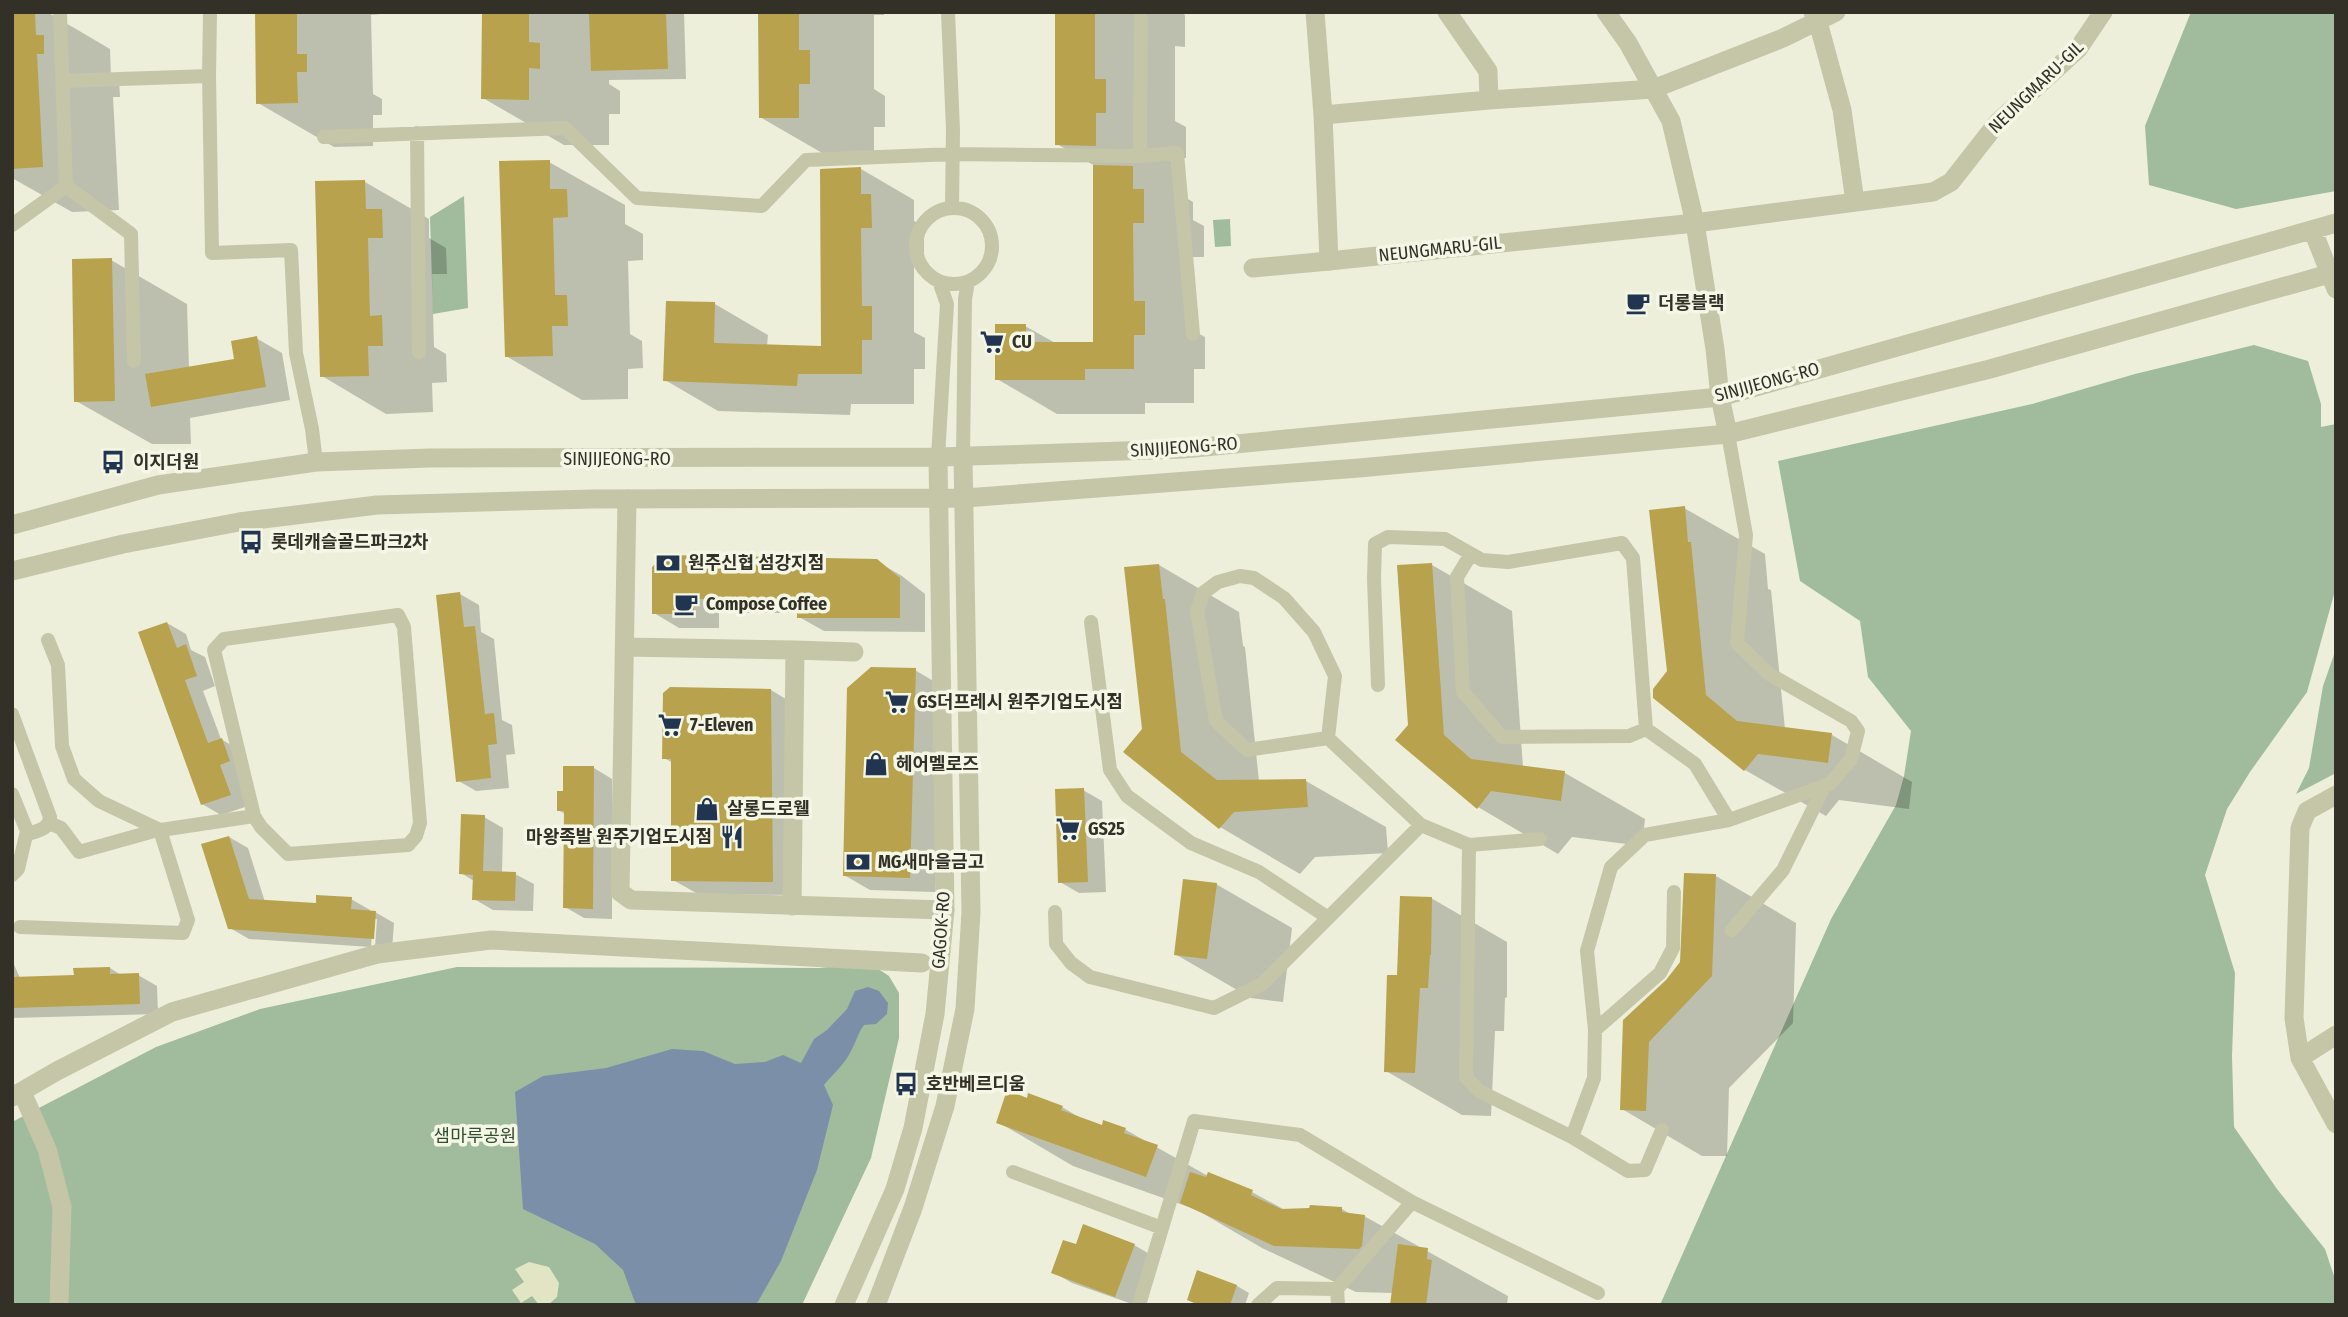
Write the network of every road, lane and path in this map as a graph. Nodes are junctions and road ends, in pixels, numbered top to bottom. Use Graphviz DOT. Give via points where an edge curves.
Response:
graph roads {
  1 [pos="60,12"];
  2 [pos="209,12"];
  3 [pos="948,12"];
  4 [pos="1315,12"];
  5 [pos="1447,12"];
  6 [pos="1606,12"];
  7 [pos="1836,12"];
  8 [pos="2104,12"];
  9 [pos="1816,17"];
  10 [pos="1141,18"];
  11 [pos="209,76"];
  12 [pos="62,81"];
  13 [pos="1653,89"];
  14 [pos="1489,100"];
  15 [pos="1323,115"];
  16 [pos="417,133"];
  17 [pos="324,137"];
  18 [pos="953,154"];
  19 [pos="1140,156"];
  20 [pos="66,186"];
  21 [pos="1856,202"];
  22 [pos="952,207"];
  23 [pos="1695,223"];
  24 [pos="2336,223"];
  25 [pos="12,225"];
  26 [pos="2313,231"];
  27 [pos="1329,261"];
  28 [pos="1252,268"];
  29 [pos="2334,279"];
  30 [pos="939,281"];
  31 [pos="968,282"];
  32 [pos="1193,334"];
  33 [pos="419,352"];
  34 [pos="134,361"];
  35 [pos="1720,397"];
  36 [pos="1727,434"];
  37 [pos="938,457"];
  38 [pos="963,457"];
  39 [pos="316,462"];
  40 [pos="938,498"];
  41 [pos="965,498"];
  42 [pos="627,499"];
  43 [pos="12,525"];
  44 [pos="1471,554"];
  45 [pos="12,571"];
  46 [pos="1091,622"];
  47 [pos="48,640"];
  48 [pos="625,647"];
  49 [pos="795,650"];
  50 [pos="854,652"];
  51 [pos="1378,685"];
  52 [pos="12,714"];
  53 [pos="1646,729"];
  54 [pos="1328,738"];
  55 [pos="1825,785"];
  56 [pos="12,794"];
  57 [pos="2336,795"];
  58 [pos="254,816"];
  59 [pos="1729,820"];
  60 [pos="50,823"];
  61 [pos="1421,825"];
  62 [pos="160,830"];
  63 [pos="27,831"];
  64 [pos="1540,839"];
  65 [pos="1469,845"];
  66 [pos="12,875"];
  67 [pos="1674,892"];
  68 [pos="792,906"];
  69 [pos="945,910"];
  70 [pos="971,912"];
  71 [pos="1055,912"];
  72 [pos="1327,917"];
  73 [pos="20,927"];
  74 [pos="1732,930"];
  75 [pos="922,963"];
  76 [pos="1595,1030"];
  77 [pos="2336,1035"];
  78 [pos="2300,1058"];
  79 [pos="17,1094"];
  80 [pos="2336,1124"];
  81 [pos="1662,1130"];
  82 [pos="1572,1137"];
  83 [pos="1013,1172"];
  84 [pos="1412,1202"];
  85 [pos="1162,1228"];
  86 [pos="1337,1289"];
  87 [pos="1598,1293"];
  88 [pos="59,1305"];
  89 [pos="844,1305"];
  90 [pos="876,1305"];
  91 [pos="1139,1305"];
  92 [pos="1258,1305"];
  93 [pos="1338,1305"];
  1 -- 12 [label="lane"];
  2 -- 11 [label="lane"];
  3 -- 18 [label="lane"];
  4 -- 15 [label="street"];
  5 -- 14 [label="street" via="1488,71"];
  6 -- 13 [label="street"];
  7 -- 9 [label="street"];
  8 -- 21 [label="street, NEUNGMARU-GIL" via="2078,49 1998,122 1951,182 1933,192"];
  9 -- 13 [label="street"];
  9 -- 21 [label="street" via="1842,110"];
  10 -- 19 [label="lane"];
  11 -- 12 [label="lane"];
  11 -- 39 [label="lane" via="212,253 291,250 296,353"];
  12 -- 20 [label="lane"];
  13 -- 14 [label="street"];
  13 -- 23 [label="street" via="1671,121"];
  14 -- 15 [label="street"];
  15 -- 27 [label="street"];
  16 -- 17 [label="lane"];
  16 -- 18 [label="lane" via="565,128 637,198 762,206 806,160"];
  16 -- 33 [label="lane"];
  18 -- 19 [label="lane"];
  18 -- 22 [label="lane"];
  19 -- 32 [label="lane" via="1177,153"];
  20 -- 25 [label="lane"];
  20 -- 34 [label="lane" via="131,234"];
  21 -- 23 [label="street, NEUNGMARU-GIL"];
  22 -- 30 [label="lane" via="928,216 916,239 920,264"];
  22 -- 31 [label="lane" via="976,215 990,234 990,258"];
  23 -- 27 [label="street, NEUNGMARU-GIL"];
  23 -- 35 [label="street"];
  24 -- 26 [label="street, SINJIJEONG-RO"];
  26 -- 29 [label="street"];
  26 -- 35 [label="street, SINJIJEONG-RO"];
  27 -- 28 [label="street, NEUNGMARU-GIL"];
  29 -- 36 [label="street, SINJIJEONG-RO"];
  30 -- 31 [label="lane"];
  30 -- 37 [label="lane" via="947,304"];
  31 -- 38 [label="lane"];
  35 -- 36 [label="street"];
  35 -- 38 [label="street, SINJIJEONG-RO" via="1184,449"];
  36 -- 41 [label="street, SINJIJEONG-RO"];
  36 -- 55 [label="lane" via="1746,535 1737,643 1769,674 1851,722 1858,731 1851,760"];
  37 -- 38 [label="street, SINJIJEONG-RO"];
  37 -- 39 [label="street, SINJIJEONG-RO"];
  37 -- 40 [label="street, GAGOK-RO"];
  38 -- 41 [label="street, GAGOK-RO"];
  39 -- 43 [label="street, SINJIJEONG-RO" via="158,485"];
  40 -- 41 [label="street, SINJIJEONG-RO"];
  40 -- 42 [label="street"];
  40 -- 69 [label="street, GAGOK-RO"];
  41 -- 70 [label="street, GAGOK-RO"];
  42 -- 45 [label="street" via="377,505 239,522"];
  42 -- 48 [label="street"];
  44 -- 51 [label="lane" via="1446,539 1388,537 1375,544"];
  44 -- 53 [label="lane" via="1482,560 1508,562 1622,543 1633,558"];
  44 -- 53 [label="lane" via="1457,577 1463,692 1502,737 1629,736"];
  46 -- 72 [label="lane" via="1110,770 1127,796 1191,843 1259,872"];
  47 -- 62 [label="lane" via="58,665 62,746 74,779 99,801"];
  48 -- 49 [label="street"];
  48 -- 68 [label="street" via="620,892 631,900"];
  49 -- 50 [label="street"];
  49 -- 68 [label="street"];
  52 -- 60 [label="lane"];
  53 -- 59 [label="lane" via="1695,764"];
  54 -- 54 [label="lane" via="1247,750 1216,721 1197,611 1203,593 1218,582 1240,576 1254,578 1283,598 1314,632 1335,676"];
  54 -- 61 [label="lane"];
  55 -- 59 [label="lane"];
  55 -- 74 [label="lane" via="1783,870"];
  56 -- 63 [label="lane"];
  57 -- 78 [label="street" via="2307,811 2300,828 2294,1018"];
  58 -- 58 [label="lane" via="288,854 408,845 416,836 420,823 404,626 398,615 224,639 218,644 214,650"];
  58 -- 62 [label="lane"];
  59 -- 76 [label="lane" via="1645,835 1611,867 1587,951"];
  60 -- 62 [label="lane" via="61,828 79,852"];
  60 -- 63 [label="lane" via="31,834"];
  61 -- 65 [label="lane"];
  61 -- 72 [label="lane"];
  62 -- 73 [label="lane" via="187,920 183,933"];
  63 -- 66 [label="lane" via="18,869"];
  64 -- 65 [label="lane"];
  65 -- 82 [label="lane" via="1466,1077 1479,1091"];
  67 -- 76 [label="lane" via="1673,948 1660,972"];
  68 -- 69 [label="street"];
  69 -- 70 [label="street"];
  69 -- 89 [label="street, GAGOK-RO" via="935,1014 913,1128 895,1189"];
  70 -- 90 [label="street, GAGOK-RO" via="965,1009 945,1106"];
  71 -- 72 [label="lane" via="1056,944 1090,976 1214,1008 1262,984"];
  75 -- 79 [label="street" via="491,940 377,954 172,1012"];
  76 -- 82 [label="lane" via="1594,1078"];
  77 -- 78 [label="street"];
  78 -- 80 [label="street"];
  79 -- 88 [label="street" via="47,1149 62,1207"];
  81 -- 82 [label="lane" via="1645,1170 1628,1171"];
  83 -- 85 [label="lane"];
  84 -- 85 [label="lane" via="1300,1135 1194,1121"];
  84 -- 86 [label="lane"];
  84 -- 87 [label="lane"];
  85 -- 91 [label="lane"];
  86 -- 92 [label="lane" via="1277,1288"];
  86 -- 93 [label="lane"];
}
